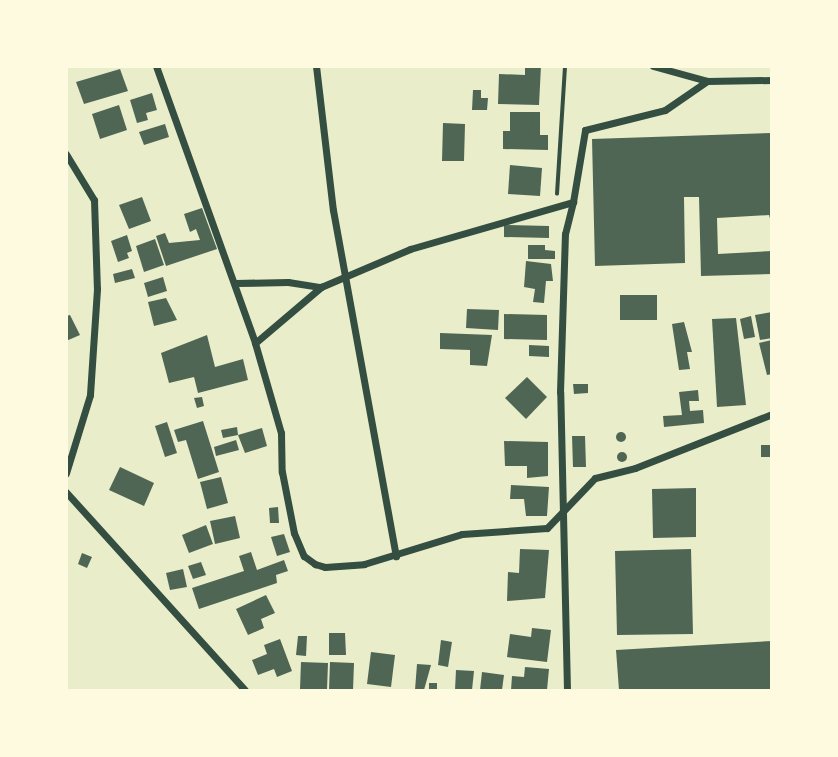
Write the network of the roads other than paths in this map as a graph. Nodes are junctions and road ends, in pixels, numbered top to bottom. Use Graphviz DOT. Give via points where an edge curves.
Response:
graph roads {
  1 [pos="156,66"];
  2 [pos="316,66"];
  3 [pos="653,66"];
  4 [pos="772,80"];
  5 [pos="707,81"];
  6 [pos="66,154"];
  7 [pos="573,202"];
  8 [pos="348,277"];
  9 [pos="236,283"];
  10 [pos="321,287"];
  11 [pos="255,344"];
  12 [pos="772,414"];
  13 [pos="66,473"];
  14 [pos="66,492"];
  15 [pos="563,514"];
  16 [pos="396,556"];
  17 [pos="245,691"];
  18 [pos="567,691"];
  1 -- 9 [label="street"];
  2 -- 8 [label="street" via="333,210"];
  3 -- 5 [label="street"];
  4 -- 5 [label="street"];
  5 -- 7 [label="street" via="665,110 585,130"];
  6 -- 13 [label="street" via="94,200 97,289 90,395"];
  7 -- 8 [label="street" via="410,249"];
  7 -- 15 [label="street" via="565,234 563,278"];
  8 -- 10 [label="street"];
  8 -- 16 [label="street"];
  9 -- 10 [label="street"];
  9 -- 11 [label="street"];
  10 -- 11 [label="street"];
  11 -- 16 [label="street" via="281,433 282,472 293,533 304,556 325,567"];
  12 -- 15 [label="street" via="635,468 594,478"];
  14 -- 17 [label="street"];
  15 -- 16 [label="street" via="536,531 462,534"];
  15 -- 18 [label="street"];
}
